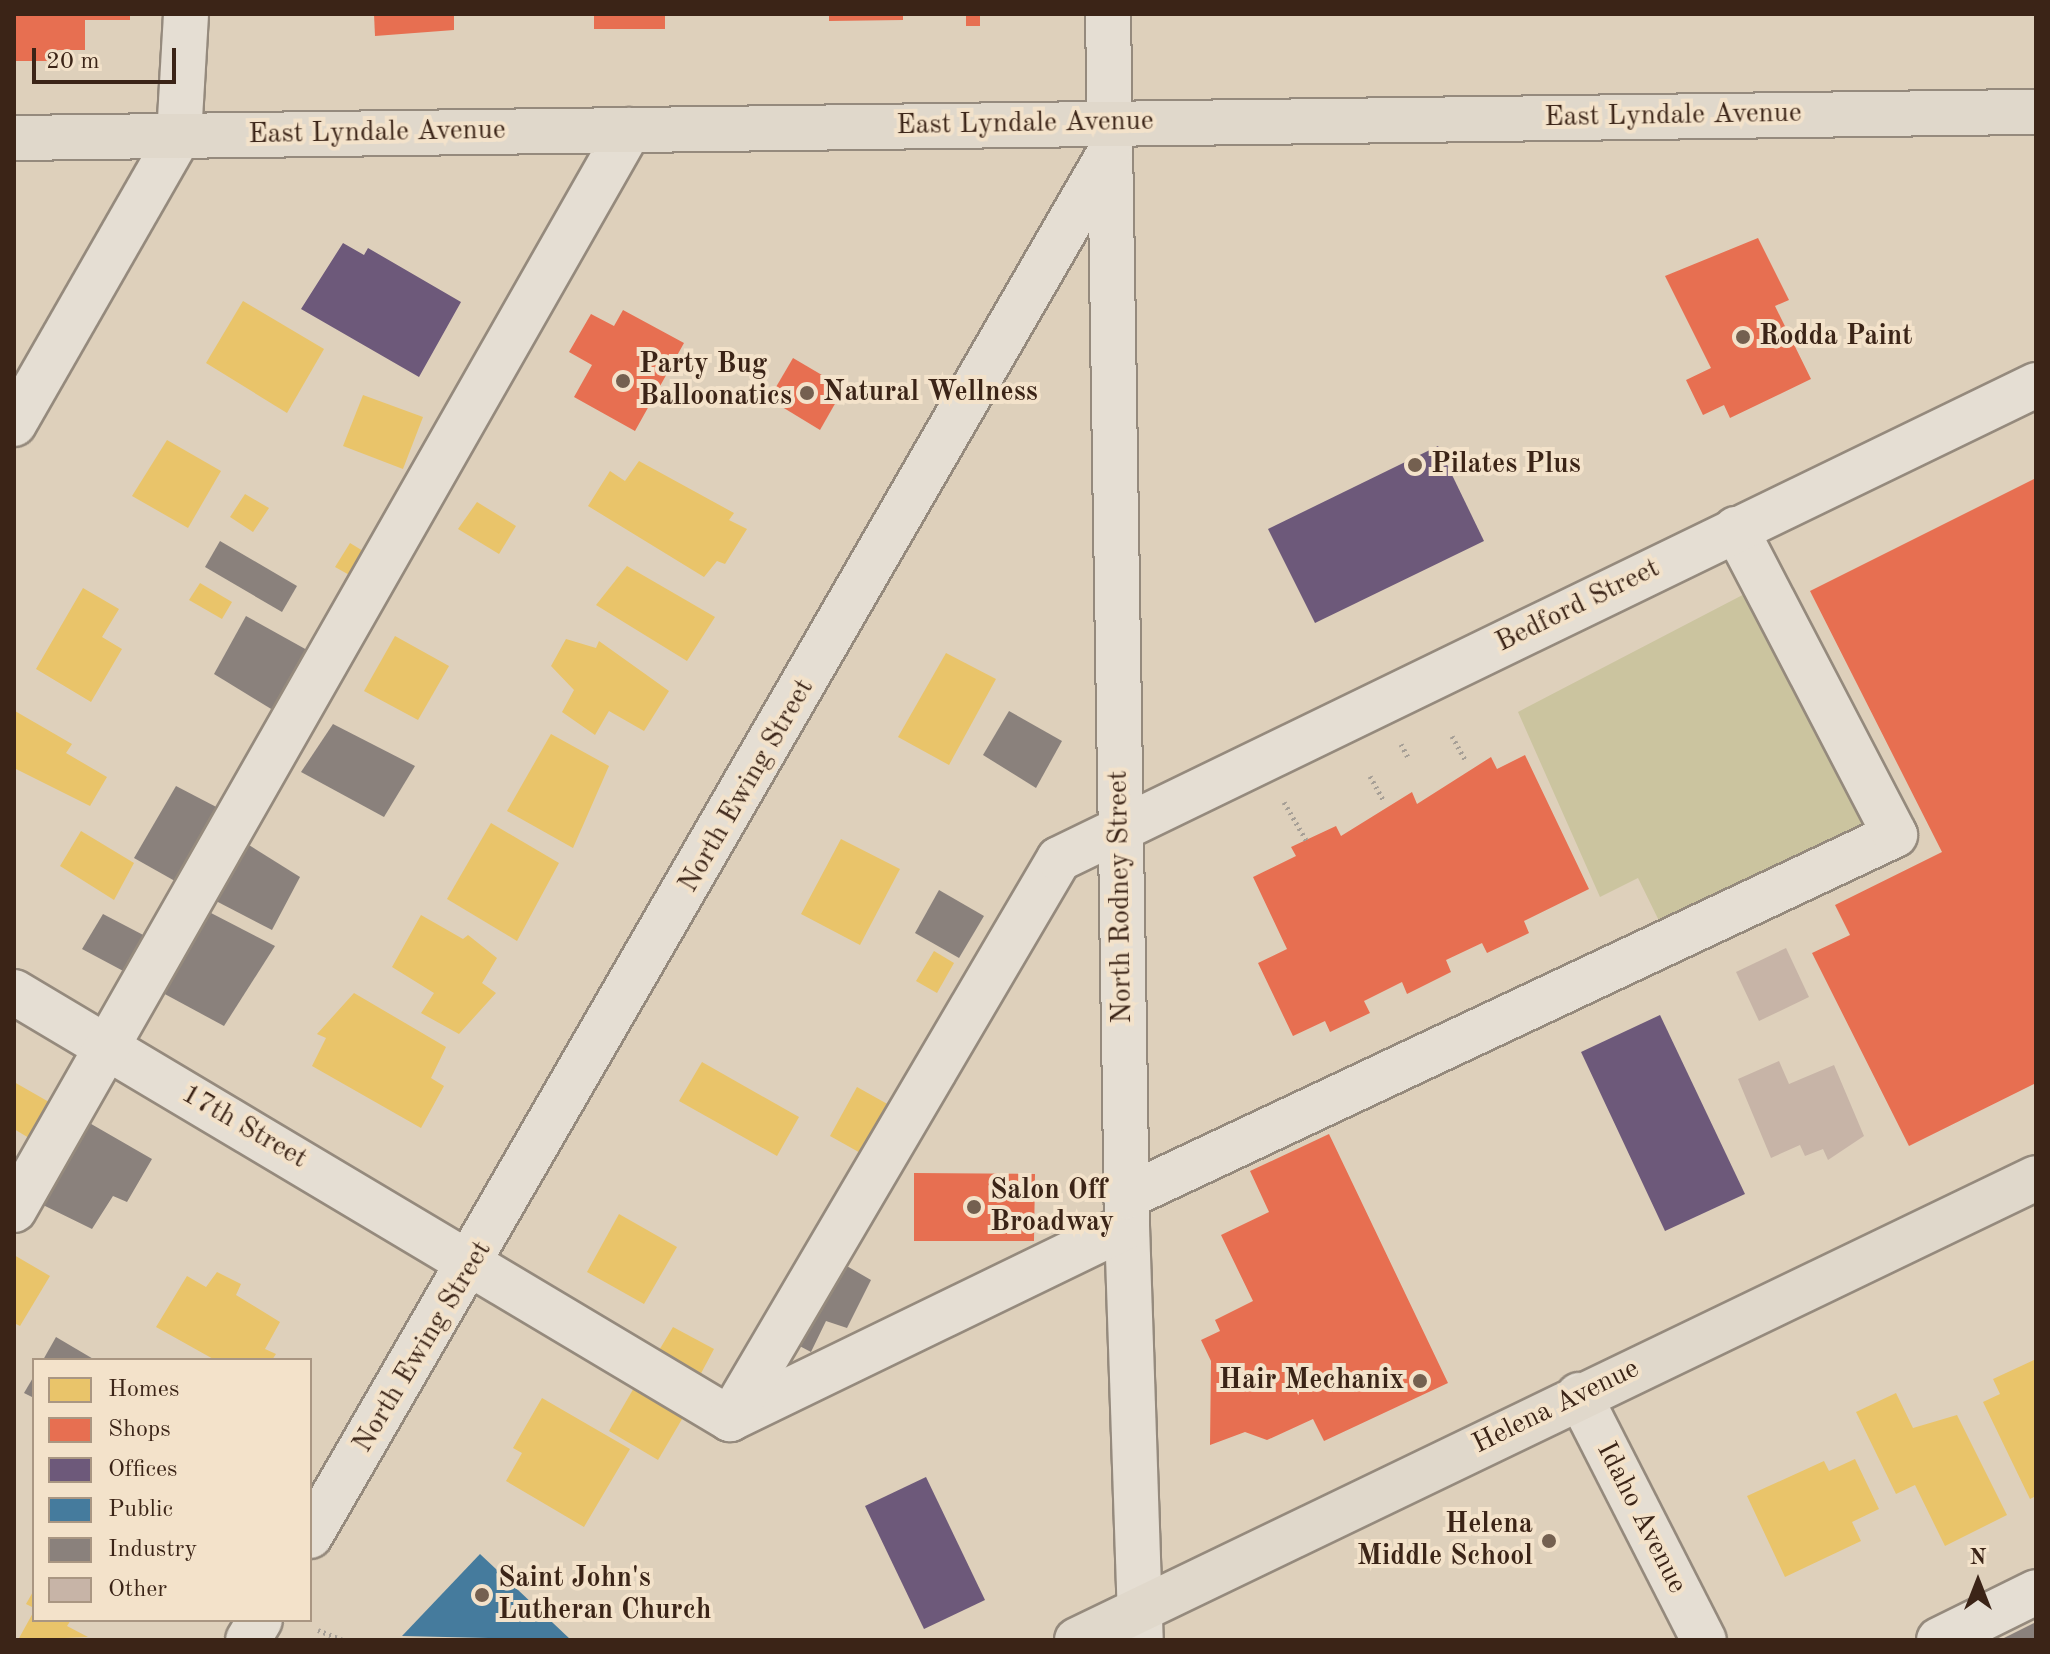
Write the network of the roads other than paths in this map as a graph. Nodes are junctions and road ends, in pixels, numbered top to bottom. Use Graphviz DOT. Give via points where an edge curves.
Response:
graph roads {
  1 [pos="186,14"];
  2 [pos="1108,14"];
  3 [pos="2036,112"];
  4 [pos="629,130"];
  5 [pos="179,136"];
  6 [pos="14,138"];
  7 [pos="1109,138"];
  8 [pos="2036,385"];
  9 [pos="14,424"];
  10 [pos="1736,529"];
  11 [pos="1120,827"];
  12 [pos="14,992"];
  13 [pos="109,1047"];
  14 [pos="2036,1178"];
  15 [pos="14,1210"];
  16 [pos="1126,1212"];
  17 [pos="474,1262"];
  18 [pos="1579,1395"];
  19 [pos="730,1419"];
  20 [pos="312,1533"];
  21 [pos="2036,1592"];
  22 [pos="259,1622"];
  23 [pos="1140,1624"];
  24 [pos="248,1640"];
  25 [pos="1077,1640"];
  26 [pos="1704,1640"];
  27 [pos="1939,1640"];
  1 -- 5 [label="street"];
  2 -- 7 [label="street"];
  3 -- 7 [label="main road, East Lyndale Avenue"];
  4 -- 5 [label="main road, East Lyndale Avenue"];
  4 -- 7 [label="main road, East Lyndale Avenue"];
  4 -- 13 [label="street"];
  5 -- 6 [label="main road, East Lyndale Avenue"];
  5 -- 9 [label="street"];
  7 -- 11 [label="street, North Rodney Street"];
  7 -- 17 [label="street, North Ewing Street"];
  8 -- 10 [label="street, Bedford Street"];
  10 -- 11 [label="street, Bedford Street"];
  10 -- 16 [label="street" via="1895,835"];
  11 -- 16 [label="street, North Rodney Street"];
  11 -- 19 [label="street, Bedford Street" via="1059,859"];
  12 -- 13 [label="street, 17th Street"];
  13 -- 15 [label="street"];
  13 -- 17 [label="street, 17th Street"];
  14 -- 18 [label="main road, Helena Avenue"];
  16 -- 19 [label="street"];
  16 -- 23 [label="street, North Rodney Street"];
  17 -- 19 [label="street, 17th Street"];
  17 -- 20 [label="street, North Ewing Street"];
  18 -- 23 [label="main road, Helena Avenue"];
  18 -- 26 [label="street, Idaho Avenue"];
  21 -- 27 [label="street"];
  22 -- 24 [label="street"];
  23 -- 25 [label="main road, Helena Avenue"];
}
